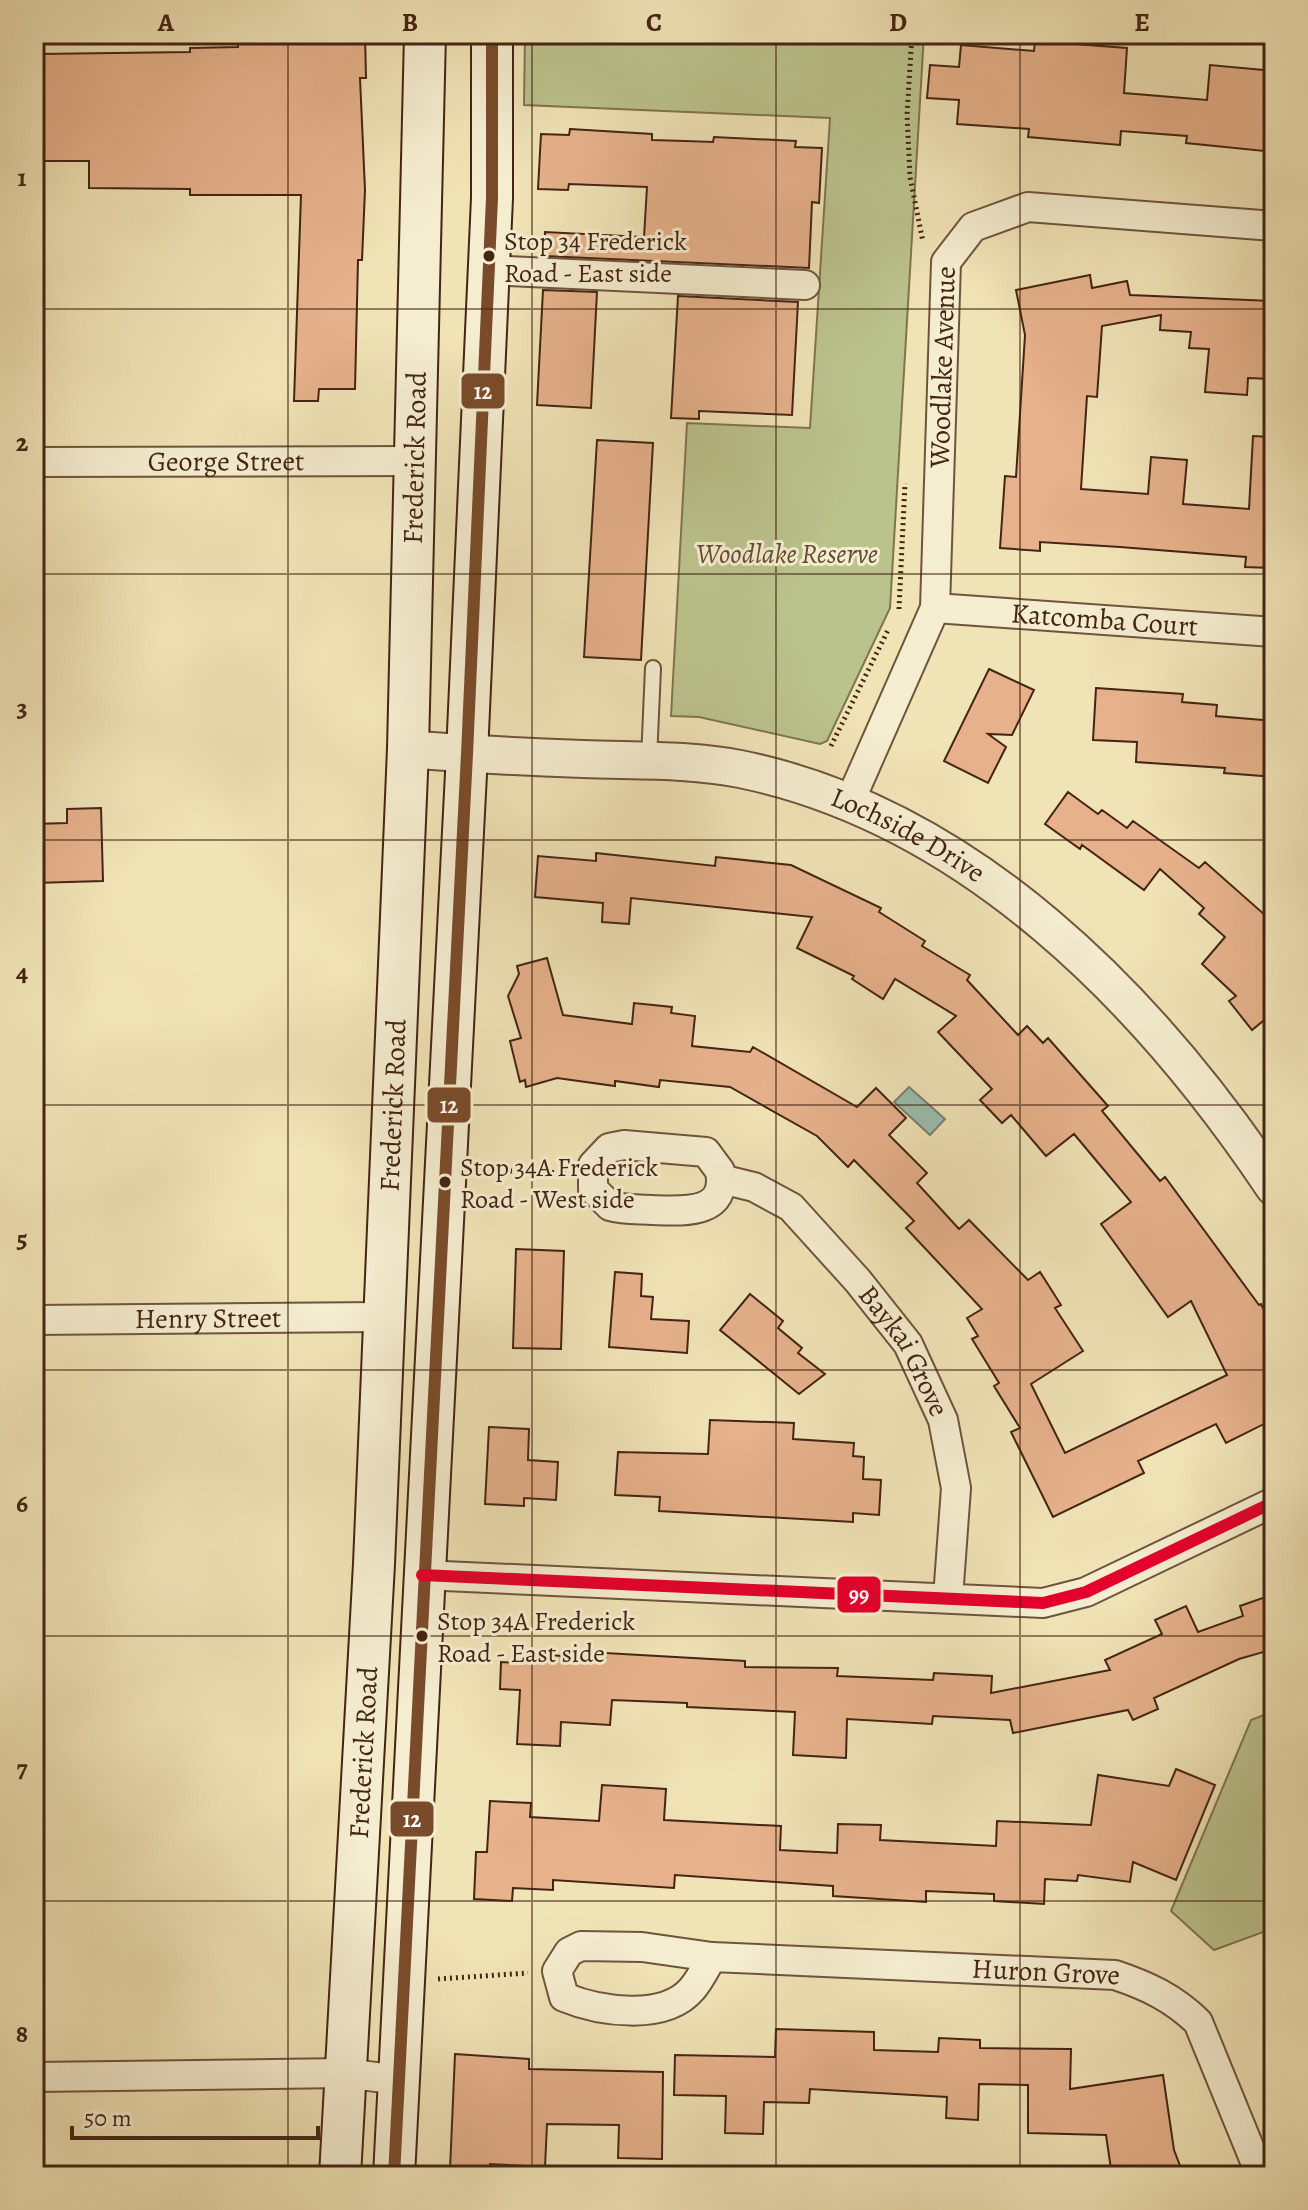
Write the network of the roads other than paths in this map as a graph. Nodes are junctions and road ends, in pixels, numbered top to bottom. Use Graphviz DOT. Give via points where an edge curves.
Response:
graph roads {
  1 [pos="425,34"];
  2 [pos="492,34"];
  3 [pos="1274,226"];
  4 [pos="489,270"];
  5 [pos="805,285"];
  6 [pos="417,461"];
  7 [pos="34,462"];
  8 [pos="935,608"];
  9 [pos="1274,632"];
  10 [pos="653,668"];
  11 [pos="408,749"];
  12 [pos="467,754"];
  13 [pos="649,761"];
  14 [pos="850,801"];
  15 [pos="1268,1167"];
  16 [pos="721,1179"];
  17 [pos="382,1317"];
  18 [pos="34,1320"];
  19 [pos="1274,1502"];
  20 [pos="422,1575"];
  21 [pos="948,1598"];
  22 [pos="712,1957"];
  23 [pos="345,2073"];
  24 [pos="34,2077"];
  25 [pos="399,2080"];
  26 [pos="340,2176"];
  27 [pos="394,2176"];
  28 [pos="1261,2176"];
  1 -- 6 [label="main road, Frederick Road"];
  2 -- 4 [label="main road, Frederick Road"];
  3 -- 8 [label="street, Woodlake Avenue" via="1028,207 973,227 946,262"];
  4 -- 5 [label="street"];
  4 -- 12 [label="main road, Frederick Road"];
  6 -- 7 [label="street, George Street"];
  6 -- 11 [label="main road, Frederick Road"];
  8 -- 9 [label="street, Katcomba Court"];
  8 -- 14 [label="street, Woodlake Avenue"];
  10 -- 13 [label="lane"];
  11 -- 12 [label="street, Lochside Drive"];
  11 -- 17 [label="main road, Frederick Road"];
  12 -- 13 [label="street, Lochside Drive"];
  12 -- 20 [label="main road, Frederick Road"];
  13 -- 14 [label="street, Lochside Drive" via="740,769"];
  14 -- 15 [label="street, Lochside Drive" via="996,883 1134,1005"];
  16 -- 16 [label="street" via="713,1201 700,1210 662,1210 610,1206 597,1196 591,1174 602,1153 624,1145 698,1149 717,1163"];
  16 -- 21 [label="street, Baykai Grove" via="754,1187 791,1207 908,1344 943,1420 956,1488"];
  17 -- 18 [label="street, Henry Street"];
  17 -- 23 [label="main road, Frederick Road" via="374,1564"];
  19 -- 21 [label="street" via="1086,1592 1043,1603"];
  20 -- 21 [label="street"];
  20 -- 25 [label="main road, Frederick Road"];
  22 -- 22 [label="street, Huron Grove" via="690,1991 652,2009 586,2006 564,1997 557,1971 569,1952 581,1946 642,1947"];
  22 -- 28 [label="street, Huron Grove" via="1067,1971 1115,1975 1148,1986 1198,2022"];
  23 -- 24 [label="street"];
  23 -- 25 [label="street"];
  23 -- 26 [label="main road, Frederick Road"];
  25 -- 27 [label="main road, Frederick Road"];
}
